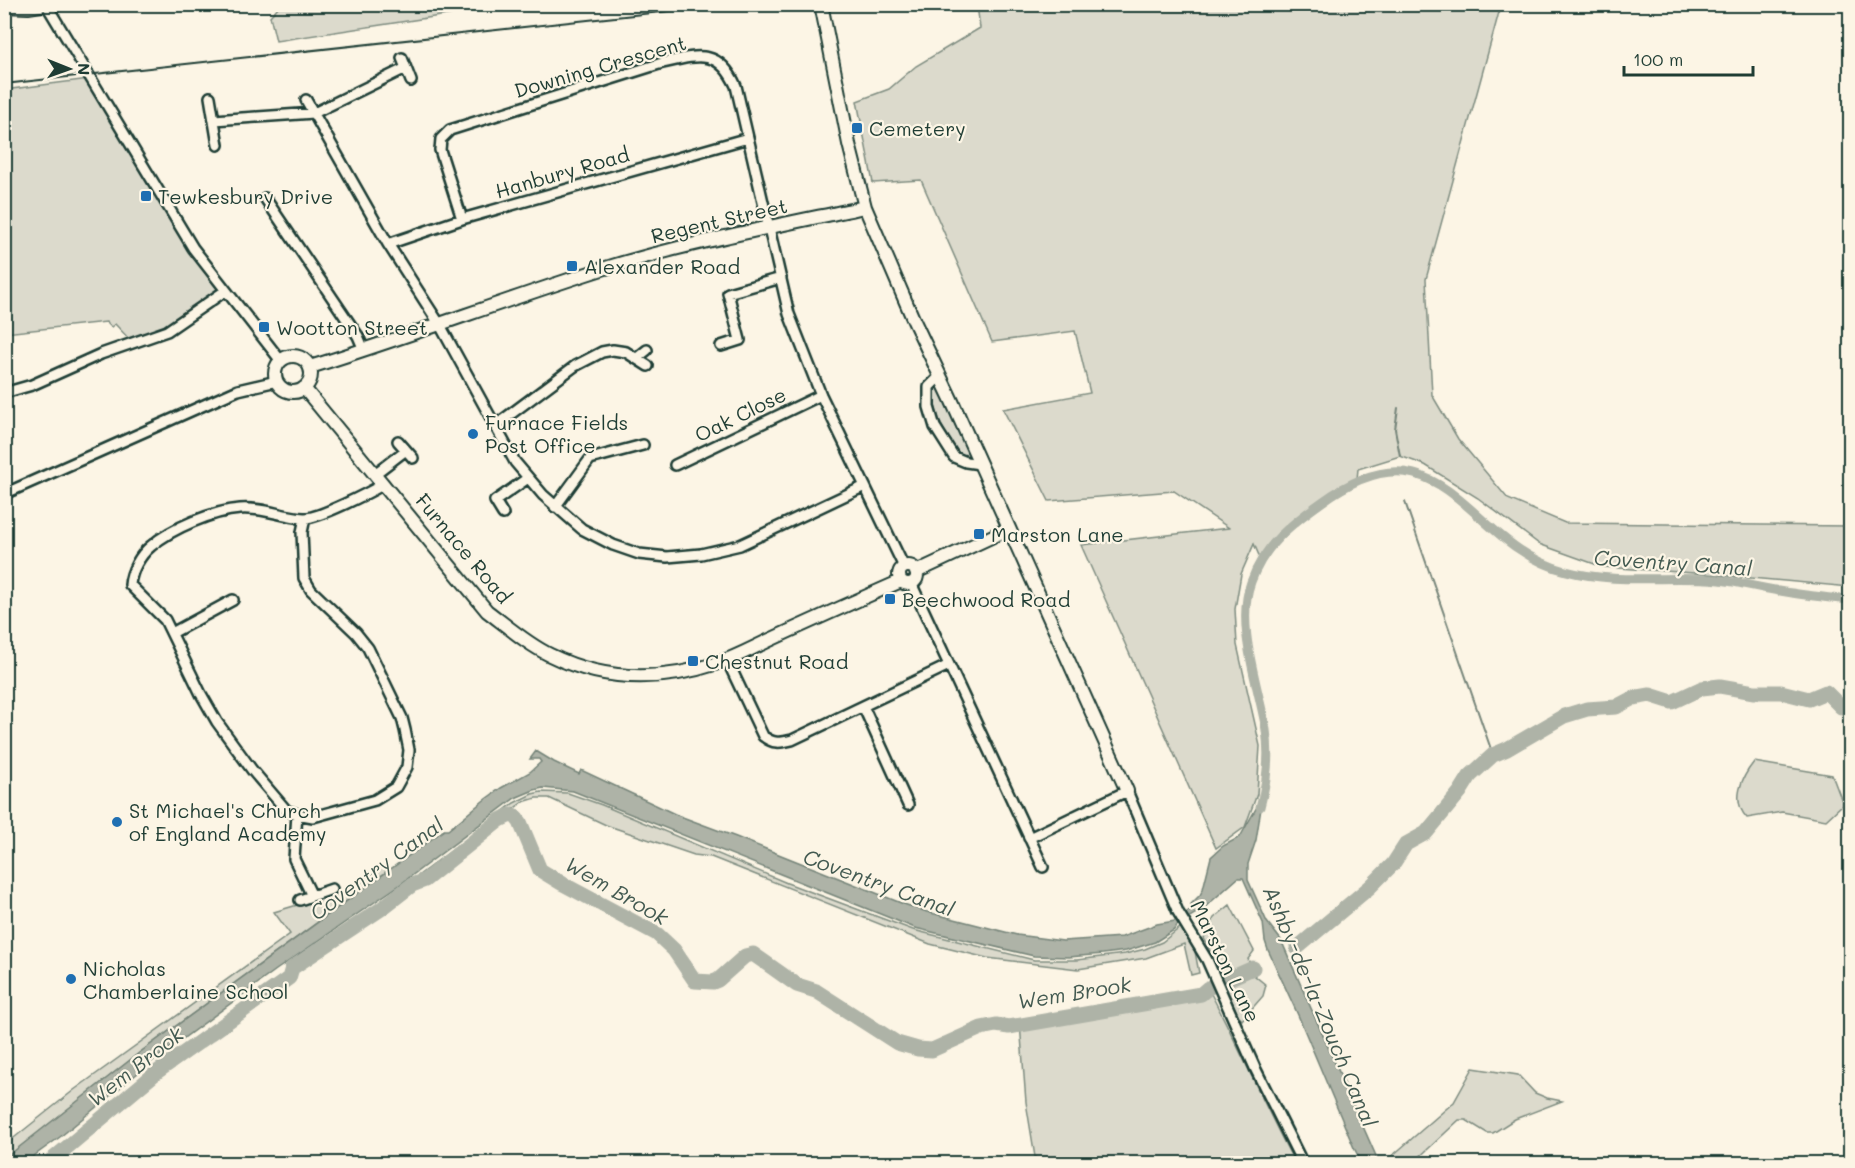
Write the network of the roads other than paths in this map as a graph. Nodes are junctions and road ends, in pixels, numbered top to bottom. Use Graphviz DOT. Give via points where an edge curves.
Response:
graph roads {
  1 [pos="41,4"];
  2 [pos="46,4"];
  3 [pos="820,4"];
  4 [pos="4,5"];
  5 [pos="402,58"];
  6 [pos="406,68"];
  7 [pos="411,81"];
  8 [pos="210,97"];
  9 [pos="306,100"];
  10 [pos="314,113"];
  11 [pos="214,120"];
  12 [pos="748,138"];
  13 [pos="218,145"];
  14 [pos="265,198"];
  15 [pos="865,207"];
  16 [pos="462,219"];
  17 [pos="769,227"];
  18 [pos="388,244"];
  19 [pos="781,278"];
  20 [pos="225,291"];
  21 [pos="440,325"];
  22 [pos="721,346"];
  23 [pos="364,350"];
  24 [pos="647,350"];
  25 [pos="637,358"];
  26 [pos="281,361"];
  27 [pos="648,366"];
  28 [pos="310,367"];
  29 [pos="940,376"];
  30 [pos="277,381"];
  31 [pos="304,388"];
  32 [pos="4,393"];
  33 [pos="821,395"];
  34 [pos="496,425"];
  35 [pos="398,441"];
  36 [pos="643,445"];
  37 [pos="406,450"];
  38 [pos="413,458"];
  39 [pos="980,464"];
  40 [pos="675,465"];
  41 [pos="376,473"];
  42 [pos="528,478"];
  43 [pos="384,484"];
  44 [pos="865,486"];
  45 [pos="4,494"];
  46 [pos="555,507"];
  47 [pos="503,514"];
  48 [pos="305,518"];
  49 [pos="1008,529"];
  50 [pos="904,567"];
  51 [pos="910,579"];
  52 [pos="233,600"];
  53 [pos="172,633"];
  54 [pos="727,660"];
  55 [pos="949,665"];
  56 [pos="863,706"];
  57 [pos="1127,791"];
  58 [pos="908,806"];
  59 [pos="297,814"];
  60 [pos="1029,838"];
  61 [pos="1043,867"];
  62 [pos="332,889"];
  63 [pos="312,896"];
  64 [pos="300,900"];
  65 [pos="1303,1164"];
  1 -- 4 [label="main road"];
  2 -- 20 [label="street" via="194,248"];
  3 -- 15 [label="street, Marston Lane"];
  5 -- 6 [label="street"];
  6 -- 7 [label="street"];
  6 -- 10 [label="street"];
  8 -- 11 [label="street"];
  9 -- 10 [label="street"];
  10 -- 11 [label="street"];
  10 -- 18 [label="street"];
  11 -- 13 [label="street"];
  12 -- 16 [label="street, Hanbury Road"];
  12 -- 16 [label="street, Downing Crescent" via="729,70 711,58 693,57 659,64 450,130 441,139 440,150"];
  12 -- 17 [label="street, Downing Crescent"];
  14 -- 23 [label="street"];
  15 -- 17 [label="street, Regent Street"];
  15 -- 29 [label="street, Marston Lane"];
  16 -- 18 [label="street, Hanbury Road"];
  17 -- 19 [label="street"];
  17 -- 21 [label="street, Regent Street" via="601,270"];
  18 -- 21 [label="street"];
  19 -- 22 [label="street" via="728,293 740,340"];
  19 -- 33 [label="street" via="789,314"];
  20 -- 26 [label="street"];
  20 -- 32 [label="street" via="167,331"];
  21 -- 23 [label="street, Regent Street"];
  21 -- 34 [label="street"];
  23 -- 28 [label="street, Regent Street"];
  24 -- 25 [label="street"];
  25 -- 27 [label="street"];
  25 -- 34 [label="street" via="626,352 602,352 575,366"];
  26 -- 28 [label="street" via="294,356 304,359"];
  26 -- 30 [label="street" via="275,370"];
  28 -- 31 [label="street"];
  29 -- 39 [label="street, Marston Lane"];
  29 -- 39 [label="street" via="929,387 935,427 954,457"];
  30 -- 31 [label="street" via="289,391"];
  30 -- 45 [label="street" via="238,390"];
  31 -- 41 [label="street, Furnace Road"];
  33 -- 40 [label="street, Oak Close"];
  33 -- 44 [label="street"];
  34 -- 42 [label="street"];
  35 -- 37 [label="street"];
  36 -- 46 [label="street" via="590,459"];
  37 -- 38 [label="street"];
  37 -- 41 [label="street"];
  39 -- 49 [label="street, Marston Lane"];
  41 -- 43 [label="street, Furnace Road"];
  42 -- 46 [label="street"];
  42 -- 47 [label="street" via="495,501"];
  43 -- 48 [label="street"];
  43 -- 54 [label="street, Furnace Road" via="487,610 548,655 594,671 634,677 689,672"];
  44 -- 46 [label="street" via="740,545 685,556 639,554 613,545 582,529"];
  44 -- 50 [label="street"];
  48 -- 53 [label="street" via="241,509 182,526 150,546 135,567 130,585 165,620"];
  48 -- 59 [label="street" via="304,578 368,648 402,718 409,750 401,781 389,793 313,817"];
  49 -- 51 [label="street, Furnace Road"];
  49 -- 57 [label="street, Marston Lane"];
  50 -- 51 [label="street" via="912,567"];
  51 -- 54 [label="street, Furnace Road"];
  51 -- 55 [label="street"];
  52 -- 53 [label="street"];
  53 -- 59 [label="street" via="217,722 280,804"];
  54 -- 56 [label="street" via="755,722 769,742 792,740"];
  55 -- 56 [label="street"];
  55 -- 60 [label="street"];
  56 -- 58 [label="street"];
  57 -- 60 [label="street"];
  57 -- 65 [label="street, Marston Lane" via="1178,912"];
  59 -- 63 [label="street" via="294,860"];
  60 -- 61 [label="street"];
  62 -- 63 [label="street"];
  63 -- 64 [label="street"];
}
